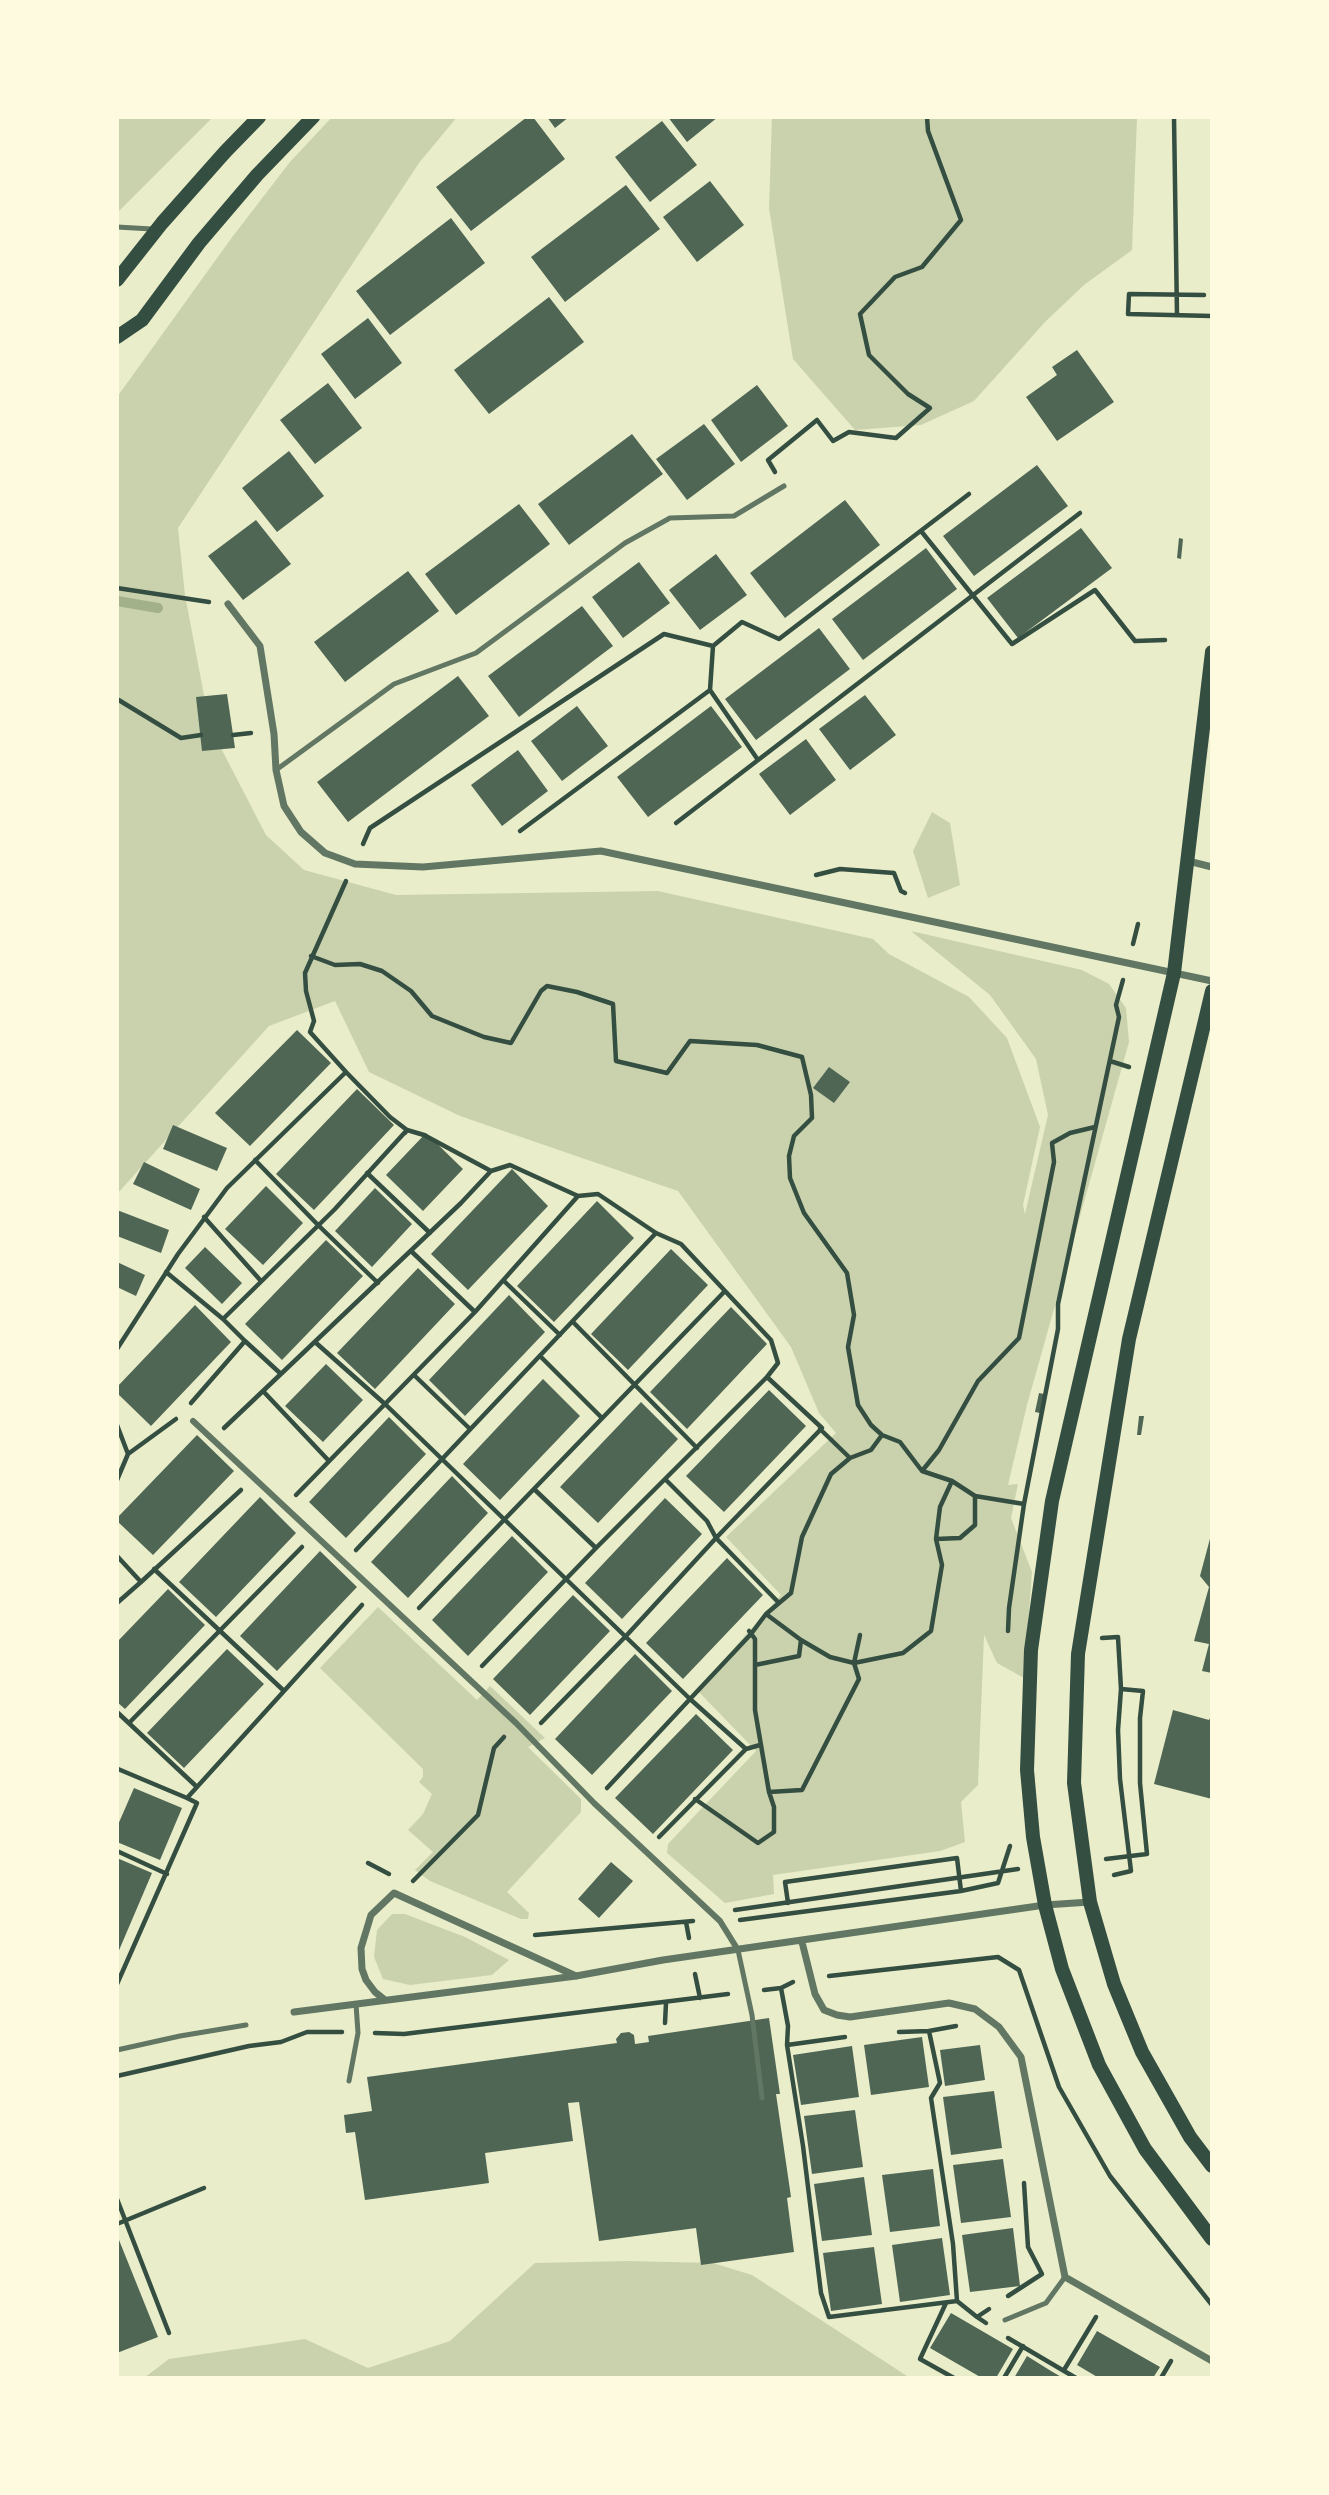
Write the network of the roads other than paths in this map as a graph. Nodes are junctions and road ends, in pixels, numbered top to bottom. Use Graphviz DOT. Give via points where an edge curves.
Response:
graph roads {
  1 [pos="259,117"];
  2 [pos="313,117"];
  3 [pos="117,227"];
  4 [pos="156,230"];
  5 [pos="117,280"];
  6 [pos="117,337"];
  7 [pos="784,486"];
  8 [pos="228,604"];
  9 [pos="1212,652"];
  10 [pos="276,771"];
  11 [pos="1187,861"];
  12 [pos="1212,867"];
  13 [pos="1174,973"];
  14 [pos="1212,981"];
  15 [pos="1212,991"];
  16 [pos="193,1420"];
  17 [pos="1090,1902"];
  18 [pos="1045,1905"];
  19 [pos="802,1942"];
  20 [pos="738,1950"];
  21 [pos="576,1976"];
  22 [pos="385,2000"];
  23 [pos="356,2004"];
  24 [pos="295,2012"];
  25 [pos="246,2025"];
  26 [pos="117,2050"];
  27 [pos="349,2081"];
  28 [pos="762,2098"];
  29 [pos="1212,2166"];
  30 [pos="1212,2239"];
  31 [pos="1065,2277"];
  32 [pos="1004,2320"];
  33 [pos="1212,2361"];
  1 -- 4 [label="main road"];
  2 -- 6 [label="main road" via="199,243 142,320"];
  3 -- 4 [label="lane"];
  4 -- 5 [label="main road"];
  7 -- 10 [label="lane" via="734,516 670,518 625,543 476,653 394,684"];
  8 -- 10 [label="street" via="260,646"];
  9 -- 11 [label="main road"];
  10 -- 13 [label="street" via="284,806 301,832 325,853 355,864 423,867 601,851"];
  11 -- 12 [label="street"];
  11 -- 13 [label="main road"];
  13 -- 14 [label="street"];
  13 -- 18 [label="main road" via="1052,1502 1031,1650 1027,1770"];
  15 -- 17 [label="main road" via="1129,1339 1078,1654 1074,1783"];
  16 -- 20 [label="street" via="720,1921"];
  17 -- 18 [label="street"];
  17 -- 29 [label="main road" via="1114,1984 1142,2052 1190,2137"];
  18 -- 19 [label="street"];
  18 -- 30 [label="main road" via="1062,1969 1099,2065 1145,2149"];
  19 -- 20 [label="street"];
  19 -- 31 [label="street" via="824,2010 850,2017 949,2003 975,2009 999,2027 1021,2057"];
  20 -- 21 [label="street"];
  20 -- 28 [label="lane"];
  21 -- 22 [label="street"];
  21 -- 22 [label="street" via="394,1893 371,1915 361,1948 366,1980"];
  22 -- 23 [label="street"];
  23 -- 24 [label="street"];
  23 -- 27 [label="lane" via="358,2033"];
  25 -- 26 [label="lane"];
  31 -- 32 [label="lane" via="1046,2303"];
  31 -- 33 [label="street"];
}
